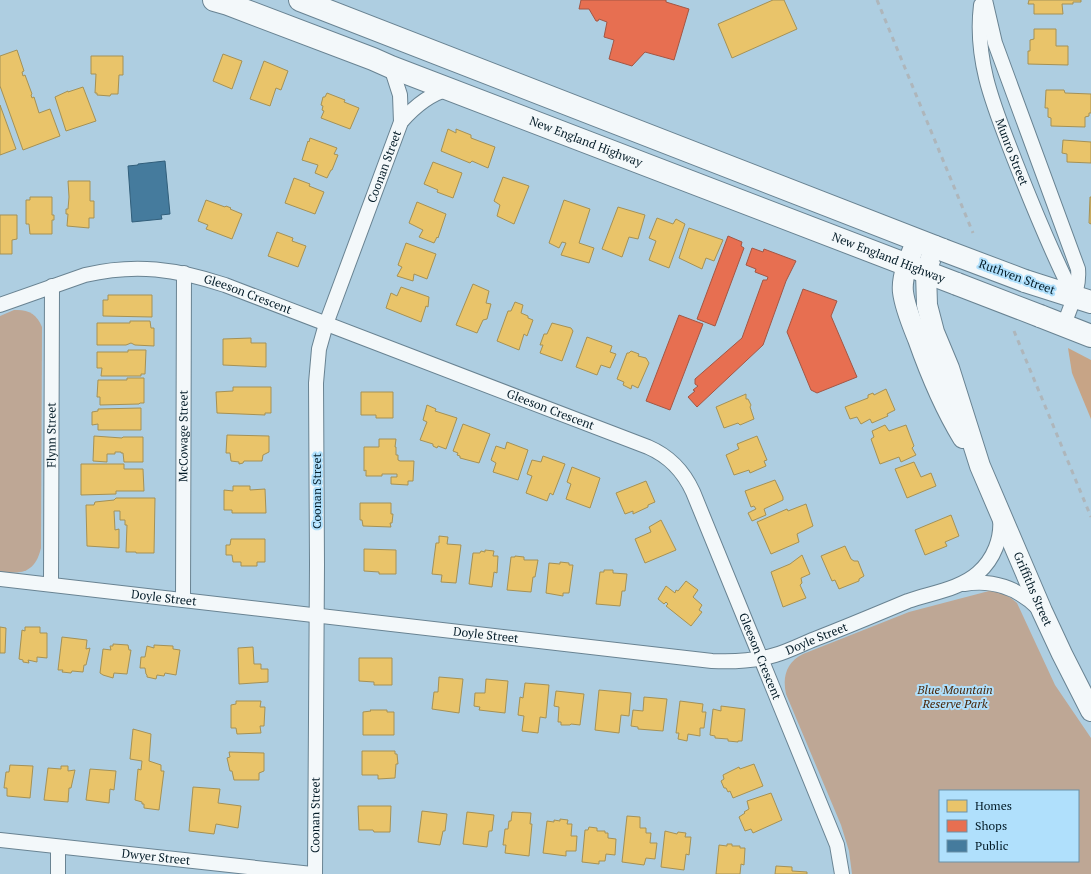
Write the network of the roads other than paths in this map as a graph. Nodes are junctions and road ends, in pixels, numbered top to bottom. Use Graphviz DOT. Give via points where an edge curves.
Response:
graph roads {
  1 [pos="214,0"];
  2 [pos="300,0"];
  3 [pos="983,0"];
  4 [pos="387,34"];
  5 [pos="391,67"];
  6 [pos="449,89"];
  7 [pos="401,122"];
  8 [pos="932,245"];
  9 [pos="916,269"];
  10 [pos="184,273"];
  11 [pos="52,286"];
  12 [pos="1083,300"];
  13 [pos="0,305"];
  14 [pos="326,324"];
  15 [pos="1064,325"];
  16 [pos="1091,336"];
  17 [pos="1000,512"];
  18 [pos="0,578"];
  19 [pos="51,584"];
  20 [pos="960,584"];
  21 [pos="183,600"];
  22 [pos="1042,611"];
  23 [pos="317,615"];
  24 [pos="761,659"];
  25 [pos="1091,710"];
  26 [pos="0,840"];
  27 [pos="58,846"];
  28 [pos="58,874"];
  29 [pos="313,874"];
  30 [pos="842,874"];
  1 -- 5 [label="highway, New England Highway"];
  2 -- 4 [label="highway"];
  3 -- 12 [label="street, Munro Street" via="995,43 1075,258 1079,276 1077,290"];
  3 -- 12 [label="street, Munro Street" via="980,47 989,92 1058,266"];
  4 -- 5 [label="highway" via="397,40 401,51 400,57"];
  4 -- 8 [label="highway"];
  5 -- 6 [label="highway, New England Highway"];
  5 -- 7 [label="street, Coonan Street" via="400,95"];
  6 -- 7 [label="street, Coonan Street" via="419,104"];
  6 -- 9 [label="highway, New England Highway"];
  7 -- 14 [label="street, Coonan Street"];
  8 -- 9 [label="main road, Griffiths Street"];
  8 -- 12 [label="highway, Ruthven Street, bridge"];
  9 -- 15 [label="highway, New England Highway, bridge"];
  9 -- 17 [label="main road, Griffiths Street" via="926,292 930,322 949,368 980,466"];
  10 -- 11 [label="street, Gleeson Crescent" via="162,269 115,269 85,275"];
  10 -- 14 [label="street, Gleeson Crescent" via="225,285"];
  10 -- 21 [label="street, McCowage Street"];
  11 -- 13 [label="street, Gleeson Crescent"];
  11 -- 19 [label="street, Flynn Street"];
  12 -- 15 [label="street, Munro Street"];
  14 -- 23 [label="street, Coonan Street" via="319,349 316,383"];
  14 -- 24 [label="street, Gleeson Crescent" via="666,456 688,481"];
  15 -- 16 [label="highway"];
  17 -- 20 [label="street, Doyle Street" via="999,536 991,558 978,573"];
  17 -- 22 [label="main road, Griffiths Street"];
  18 -- 19 [label="street, Doyle Street"];
  19 -- 21 [label="street, Doyle Street"];
  20 -- 22 [label="street, Doyle Street" via="985,582 1008,587 1032,601"];
  20 -- 24 [label="street, Doyle Street" via="910,601 791,650"];
  21 -- 23 [label="street, Doyle Street"];
  22 -- 25 [label="main road, Griffiths Street"];
  23 -- 24 [label="street, Doyle Street" via="712,661"];
  23 -- 29 [label="street, Coonan Street"];
  24 -- 30 [label="street, Gleeson Crescent" via="837,845"];
  26 -- 27 [label="street, Dwyer Street"];
  27 -- 28 [label="street"];
  27 -- 29 [label="street, Dwyer Street"];
}
